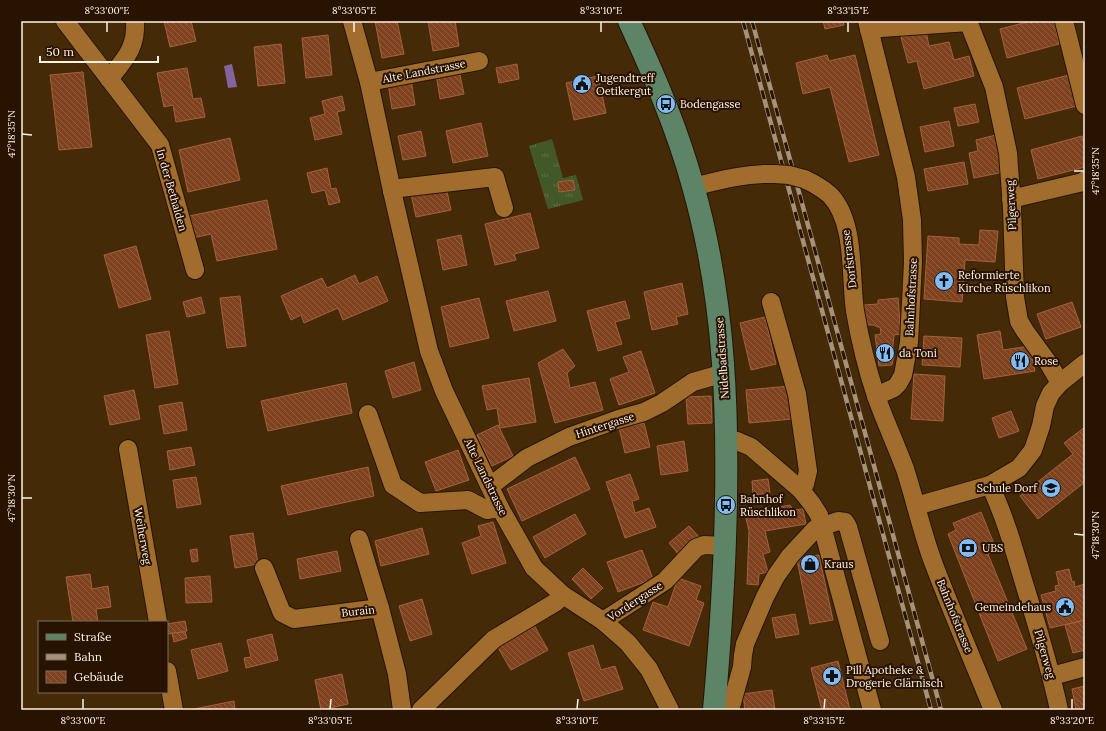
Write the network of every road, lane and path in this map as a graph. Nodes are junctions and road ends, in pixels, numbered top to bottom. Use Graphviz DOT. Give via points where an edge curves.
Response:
graph roads {
  1 [pos="65,21"];
  2 [pos="135,21"];
  3 [pos="352,21"];
  4 [pos="629,21"];
  5 [pos="969,21"];
  6 [pos="1064,21"];
  7 [pos="868,26"];
  8 [pos="479,61"];
  9 [pos="109,79"];
  10 [pos="369,82"];
  11 [pos="1085,105"];
  12 [pos="1085,180"];
  13 [pos="693,187"];
  14 [pos="392,191"];
  15 [pos="1011,199"];
  16 [pos="504,208"];
  17 [pos="194,270"];
  18 [pos="772,302"];
  19 [pos="1085,363"];
  20 [pos="725,375"];
  21 [pos="1060,383"];
  22 [pos="876,396"];
  23 [pos="368,414"];
  24 [pos="727,440"];
  25 [pos="128,449"];
  26 [pos="489,485"];
  27 [pos="990,485"];
  28 [pos="800,490"];
  29 [pos="916,506"];
  30 [pos="500,508"];
  31 [pos="823,526"];
  32 [pos="359,539"];
  33 [pos="724,546"];
  34 [pos="264,568"];
  35 [pos="562,595"];
  36 [pos="380,608"];
  37 [pos="158,621"];
  38 [pos="603,621"];
  39 [pos="880,641"];
  40 [pos="1085,667"];
  41 [pos="1052,676"];
  42 [pos="168,677"];
  43 [pos="174,710"];
  44 [pos="402,710"];
  45 [pos="421,710"];
  46 [pos="670,710"];
  47 [pos="714,710"];
  48 [pos="730,710"];
  49 [pos="872,710"];
  50 [pos="993,710"];
  51 [pos="1059,710"];
  1 -- 9 [label="street, In der Bethalden"];
  2 -- 9 [label="street" via="136,30 130,52"];
  3 -- 10 [label="street, Alte Landstrasse"];
  4 -- 13 [label="main road, Nidelbadstrasse" via="677,132"];
  5 -- 7 [label="street" via="881,28"];
  5 -- 15 [label="street, Pilgerweg" via="994,87 1008,153"];
  6 -- 11 [label="street"];
  7 -- 22 [label="street, Bahnhofstrasse" via="906,177 914,262 903,375 894,388"];
  8 -- 10 [label="street, Alte Landstrasse"];
  9 -- 17 [label="street, In der Bethalden" via="160,145"];
  10 -- 14 [label="street, Alte Landstrasse"];
  12 -- 15 [label="street"];
  13 -- 20 [label="main road, Nidelbadstrasse" via="718,309"];
  13 -- 22 [label="street, Dorfstrasse, bridge" via="763,173 789,175 804,179 833,199 846,225 855,311"];
  14 -- 16 [label="street" via="495,177"];
  14 -- 26 [label="street, Alte Landstrasse" via="429,352 444,391"];
  15 -- 21 [label="street, Pilgerweg" via="1018,321"];
  18 -- 28 [label="street" via="797,394 808,471 805,484"];
  19 -- 21 [label="street"];
  20 -- 24 [label="main road, Nidelbadstrasse"];
  20 -- 26 [label="street, Hintergasse" via="693,382 644,412 569,437 527,458"];
  21 -- 27 [label="street" via="1051,393 1045,406 1033,450 1019,468"];
  22 -- 29 [label="street, Bahnhofstrasse" via="905,469"];
  23 -- 30 [label="street" via="392,485 420,503 468,500 487,510"];
  24 -- 28 [label="street" via="737,441 751,448"];
  24 -- 33 [label="main road, Nidelbadstrasse"];
  25 -- 37 [label="street, Weiherweg"];
  26 -- 30 [label="street, Alte Landstrasse"];
  27 -- 29 [label="street"];
  27 -- 41 [label="street, Pilgerweg" via="1001,510"];
  28 -- 31 [label="street" via="812,504"];
  29 -- 50 [label="street, Bahnhofstrasse" via="932,560"];
  30 -- 35 [label="street, Alte Landstrasse" via="534,568"];
  31 -- 39 [label="street" via="838,521 845,522 848,527"];
  31 -- 48 [label="street" via="815,529 776,576 757,614 746,644"];
  31 -- 49 [label="street"];
  32 -- 36 [label="street"];
  33 -- 38 [label="street, Vordergasse" via="696,548 666,581"];
  33 -- 47 [label="main road, Nidelbadstrasse" via="723,606"];
  34 -- 36 [label="street, Burain" via="282,613 294,619"];
  35 -- 38 [label="street, Alte Landstrasse"];
  35 -- 45 [label="street" via="556,602 494,639"];
  36 -- 44 [label="street, Burain" via="397,674"];
  38 -- 46 [label="street, Alte Landstrasse" via="628,643 649,669"];
  40 -- 41 [label="street"];
  41 -- 51 [label="street, Pilgerweg"];
  42 -- 43 [label="street"];
}
